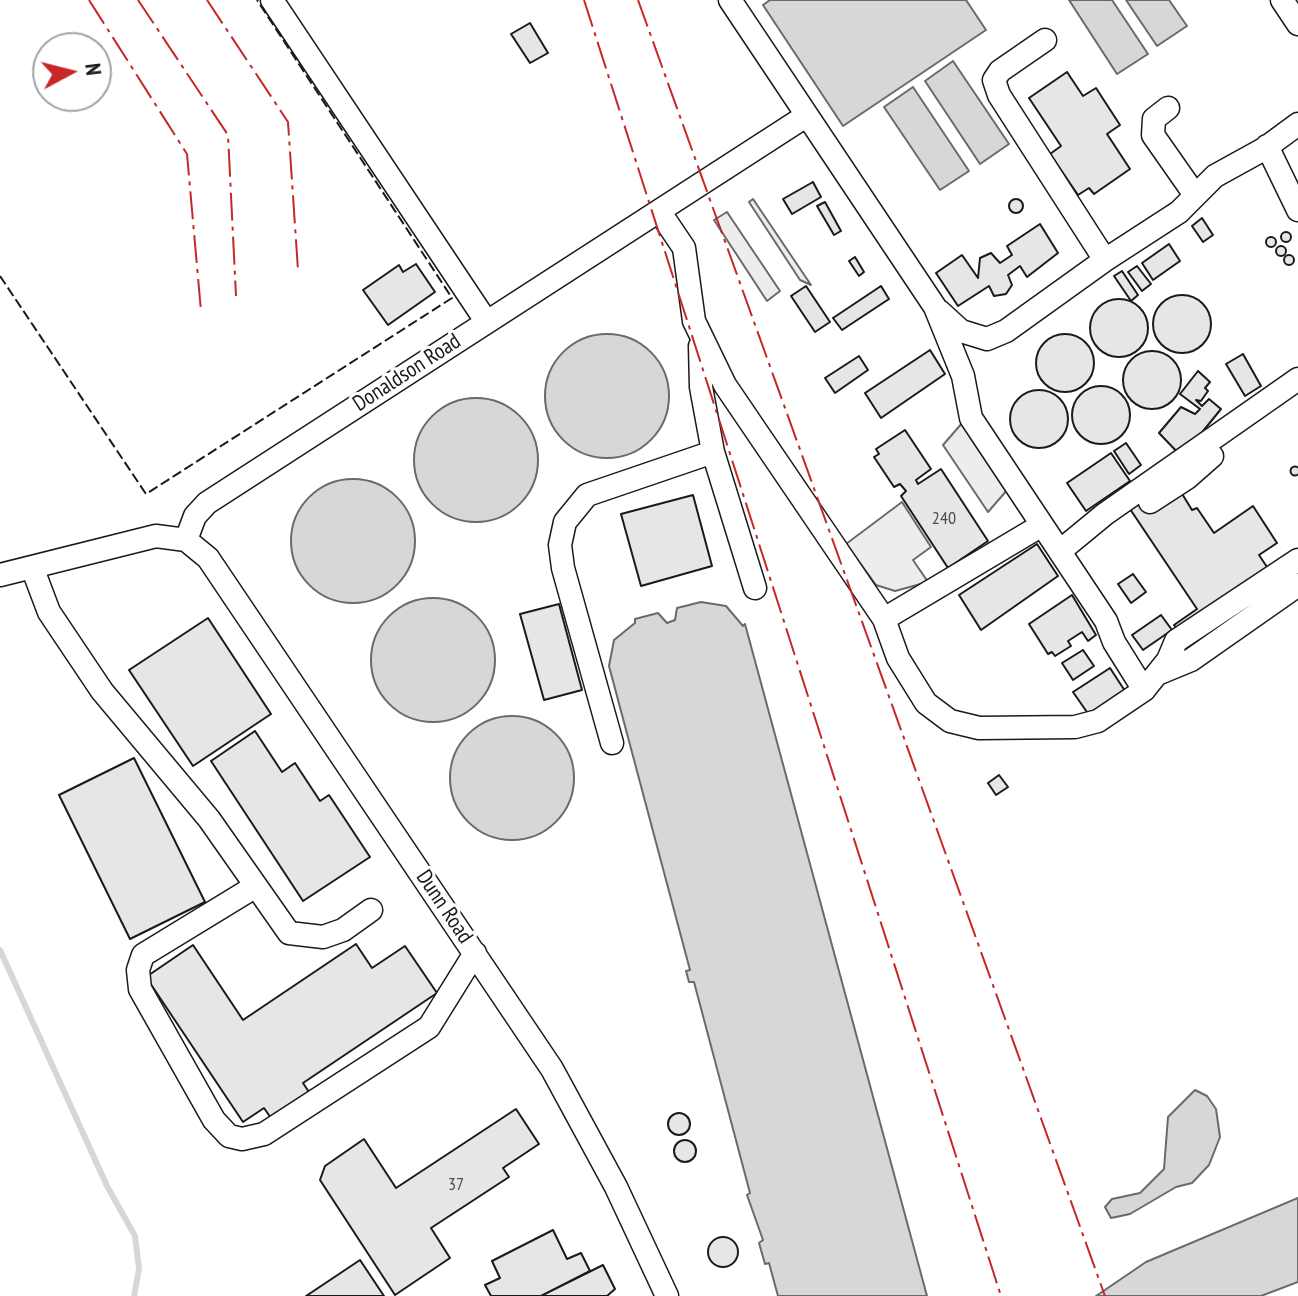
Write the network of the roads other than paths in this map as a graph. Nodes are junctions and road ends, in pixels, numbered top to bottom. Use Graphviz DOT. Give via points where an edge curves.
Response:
graph roads {
  1 [pos="272,0"];
  2 [pos="730,0"];
  3 [pos="1282,0"];
  4 [pos="1298,24"];
  5 [pos="1045,40"];
  6 [pos="1168,108"];
  7 [pos="806,116"];
  8 [pos="1298,124"];
  9 [pos="1267,146"];
  10 [pos="1195,195"];
  11 [pos="1298,210"];
  12 [pos="659,211"];
  13 [pos="1105,260"];
  14 [pos="935,307"];
  15 [pos="494,316"];
  16 [pos="699,333"];
  17 [pos="1298,379"];
  18 [pos="1298,395"];
  19 [pos="713,452"];
  20 [pos="1042,525"];
  21 [pos="186,540"];
  22 [pos="1060,551"];
  23 [pos="1298,560"];
  24 [pos="32,567"];
  25 [pos="0,575"];
  26 [pos="1298,585"];
  27 [pos="755,588"];
  28 [pos="884,619"];
  29 [pos="1150,682"];
  30 [pos="612,743"];
  31 [pos="256,886"];
  32 [pos="371,910"];
  33 [pos="475,953"];
  34 [pos="667,1296"];
  1 -- 15 [label="street"];
  2 -- 7 [label="street"];
  3 -- 4 [label="street"];
  5 -- 13 [label="street" via="994,80"];
  6 -- 10 [label="street" via="1154,119 1153,135"];
  7 -- 12 [label="street, Donaldson Road"];
  7 -- 14 [label="street"];
  8 -- 9 [label="street"];
  9 -- 10 [label="street" via="1215,176"];
  9 -- 11 [label="street"];
  10 -- 13 [label="street" via="1179,212"];
  12 -- 15 [label="street, Donaldson Road"];
  12 -- 16 [label="street" via="684,248"];
  13 -- 14 [label="street" via="987,339 961,331"];
  14 -- 20 [label="street" via="963,376 971,418"];
  15 -- 21 [label="street, Donaldson Road" via="207,503 195,516"];
  16 -- 19 [label="street" via="701,387"];
  16 -- 28 [label="street" via="725,385"];
  17 -- 22 [label="street"];
  18 -- 22 [label="street" via="1174,487 1100,535"];
  19 -- 27 [label="street"];
  19 -- 30 [label="street" via="587,495 565,522 563,568"];
  20 -- 22 [label="street"];
  20 -- 28 [label="street"];
  21 -- 24 [label="street" via="145,537"];
  21 -- 33 [label="street, Dunn Road" via="216,570"];
  22 -- 29 [label="street" via="1114,642"];
  23 -- 29 [label="street" via="1176,641"];
  24 -- 25 [label="street"];
  24 -- 31 [label="street" via="49,612 102,691 209,819"];
  26 -- 29 [label="street" via="1191,660"];
  28 -- 29 [label="street" via="898,658 926,703 950,721 979,728 1075,727 1098,721"];
  31 -- 32 [label="street" via="289,933 304,937 343,930"];
  31 -- 33 [label="street" via="143,955 138,970 140,989 214,1120 229,1136 264,1134 429,1027"];
  33 -- 34 [label="street, Dunn Road" via="579,1115"];
}
